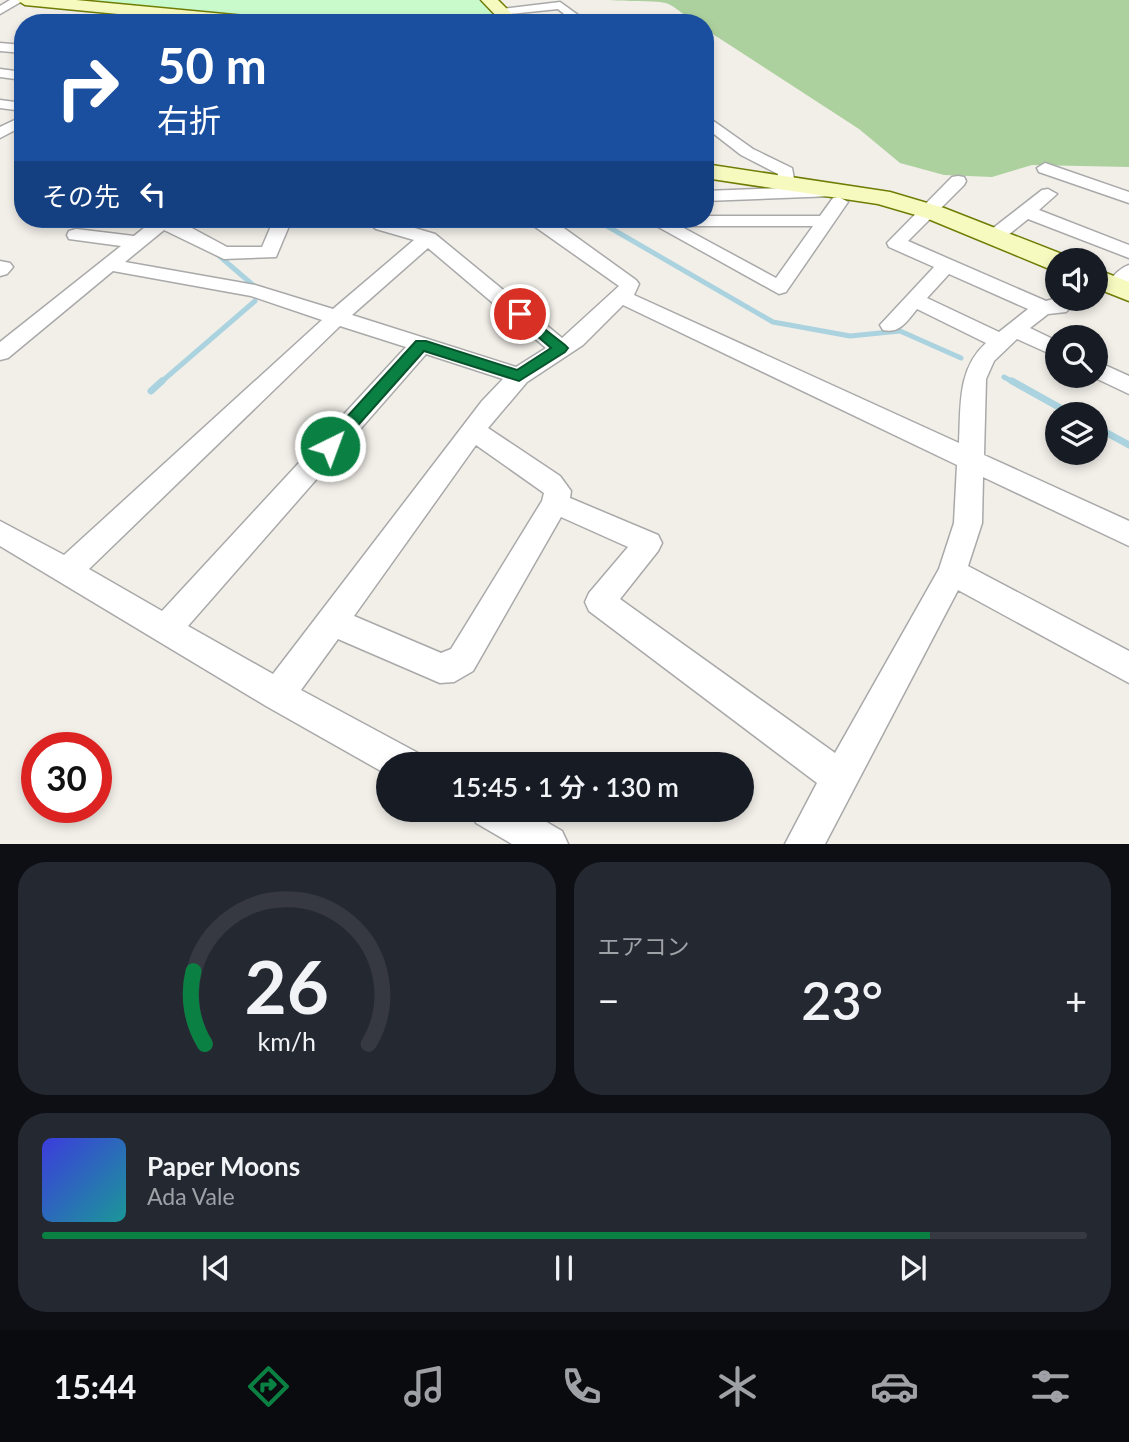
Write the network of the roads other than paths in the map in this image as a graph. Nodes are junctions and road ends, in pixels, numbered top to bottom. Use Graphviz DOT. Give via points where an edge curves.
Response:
graph roads {
  1 [pos="18,0"];
  2 [pos="25,0"];
  3 [pos="0,11"];
  4 [pos="501,12"];
  5 [pos="154,14"];
  6 [pos="572,14"];
  7 [pos="714,126"];
  8 [pos="1045,168"];
  9 [pos="714,172"];
  10 [pos="958,181"];
  11 [pos="786,184"];
  12 [pos="1048,194"];
  13 [pos="714,196"];
  14 [pos="842,196"];
  15 [pos="1129,198"];
  16 [pos="929,211"];
  17 [pos="1025,211"];
  18 [pos="714,221"];
  19 [pos="825,222"];
  20 [pos="156,228"];
  21 [pos="179,228"];
  22 [pos="279,228"];
  23 [pos="393,228"];
  24 [pos="550,228"];
  25 [pos="669,228"];
  26 [pos="76,235"];
  27 [pos="995,236"];
  28 [pos="428,238"];
  29 [pos="139,242"];
  30 [pos="1129,252"];
  31 [pos="1045,257"];
  32 [pos="111,265"];
  33 [pos="946,266"];
  34 [pos="621,296"];
  35 [pos="914,300"];
  36 [pos="1045,300"];
  37 [pos="1045,311"];
  38 [pos="337,317"];
  39 [pos="891,325"];
  40 [pos="1008,335"];
  41 [pos="421,345"];
  42 [pos="1045,346"];
  43 [pos="560,348"];
  44 [pos="0,353"];
  45 [pos="1108,375"];
  46 [pos="519,376"];
  47 [pos="1129,386"];
  48 [pos="474,431"];
  49 [pos="972,461"];
  50 [pos="555,503"];
  51 [pos="0,532"];
  52 [pos="1129,534"];
  53 [pos="67,571"];
  54 [pos="952,572"];
  55 [pos="333,622"];
  56 [pos="166,629"];
  57 [pos="1129,668"];
  58 [pos="278,695"];
  59 [pos="382,752"];
  60 [pos="840,778"];
  61 [pos="510,822"];
  62 [pos="549,844"];
  63 [pos="804,844"];
  1 -- 3 [label="street"];
  2 -- 5 [label="street"];
  4 -- 6 [label="street" via="560,5"];
  7 -- 11 [label="street" via="747,152 786,172"];
  8 -- 15 [label="street"];
  9 -- 11 [label="street"];
  10 -- 16 [label="street"];
  11 -- 14 [label="street"];
  12 -- 17 [label="street"];
  13 -- 14 [label="street"];
  14 -- 16 [label="street" via="881,197"];
  14 -- 19 [label="street"];
  16 -- 27 [label="street"];
  16 -- 33 [label="street" via="896,243"];
  17 -- 27 [label="street"];
  17 -- 30 [label="street"];
  18 -- 19 [label="street"];
  19 -- 25 [label="street" via="779,288"];
  20 -- 29 [label="street"];
  21 -- 22 [label="street" via="224,253 269,253"];
  23 -- 28 [label="street"];
  24 -- 34 [label="street" via="629,284"];
  26 -- 29 [label="street"];
  27 -- 31 [label="street"];
  28 -- 38 [label="street"];
  28 -- 43 [label="street"];
  29 -- 32 [label="street"];
  32 -- 38 [label="street" via="255,291"];
  32 -- 44 [label="street"];
  33 -- 35 [label="street"];
  33 -- 36 [label="street"];
  34 -- 43 [label="street" via="575,340"];
  34 -- 49 [label="street"];
  35 -- 39 [label="street"];
  35 -- 40 [label="street"];
  37 -- 40 [label="street"];
  38 -- 41 [label="street"];
  38 -- 53 [label="street"];
  40 -- 42 [label="street"];
  40 -- 49 [label="street" via="984,357 974,379"];
  41 -- 46 [label="street"];
  41 -- 56 [label="street"];
  43 -- 46 [label="street"];
  45 -- 47 [label="street"];
  46 -- 48 [label="street"];
  48 -- 50 [label="street" via="551,483 558,491"];
  48 -- 55 [label="street"];
  49 -- 52 [label="street"];
  49 -- 54 [label="street" via="968,523"];
  50 -- 55 [label="street" via="454,667 440,668"];
  50 -- 60 [label="street" via="648,543 600,603"];
  51 -- 53 [label="street"];
  53 -- 56 [label="street"];
  54 -- 57 [label="street"];
  54 -- 60 [label="street"];
  55 -- 58 [label="street"];
  56 -- 58 [label="street"];
  58 -- 59 [label="street"];
  60 -- 63 [label="street"];
  61 -- 62 [label="street"];
}
